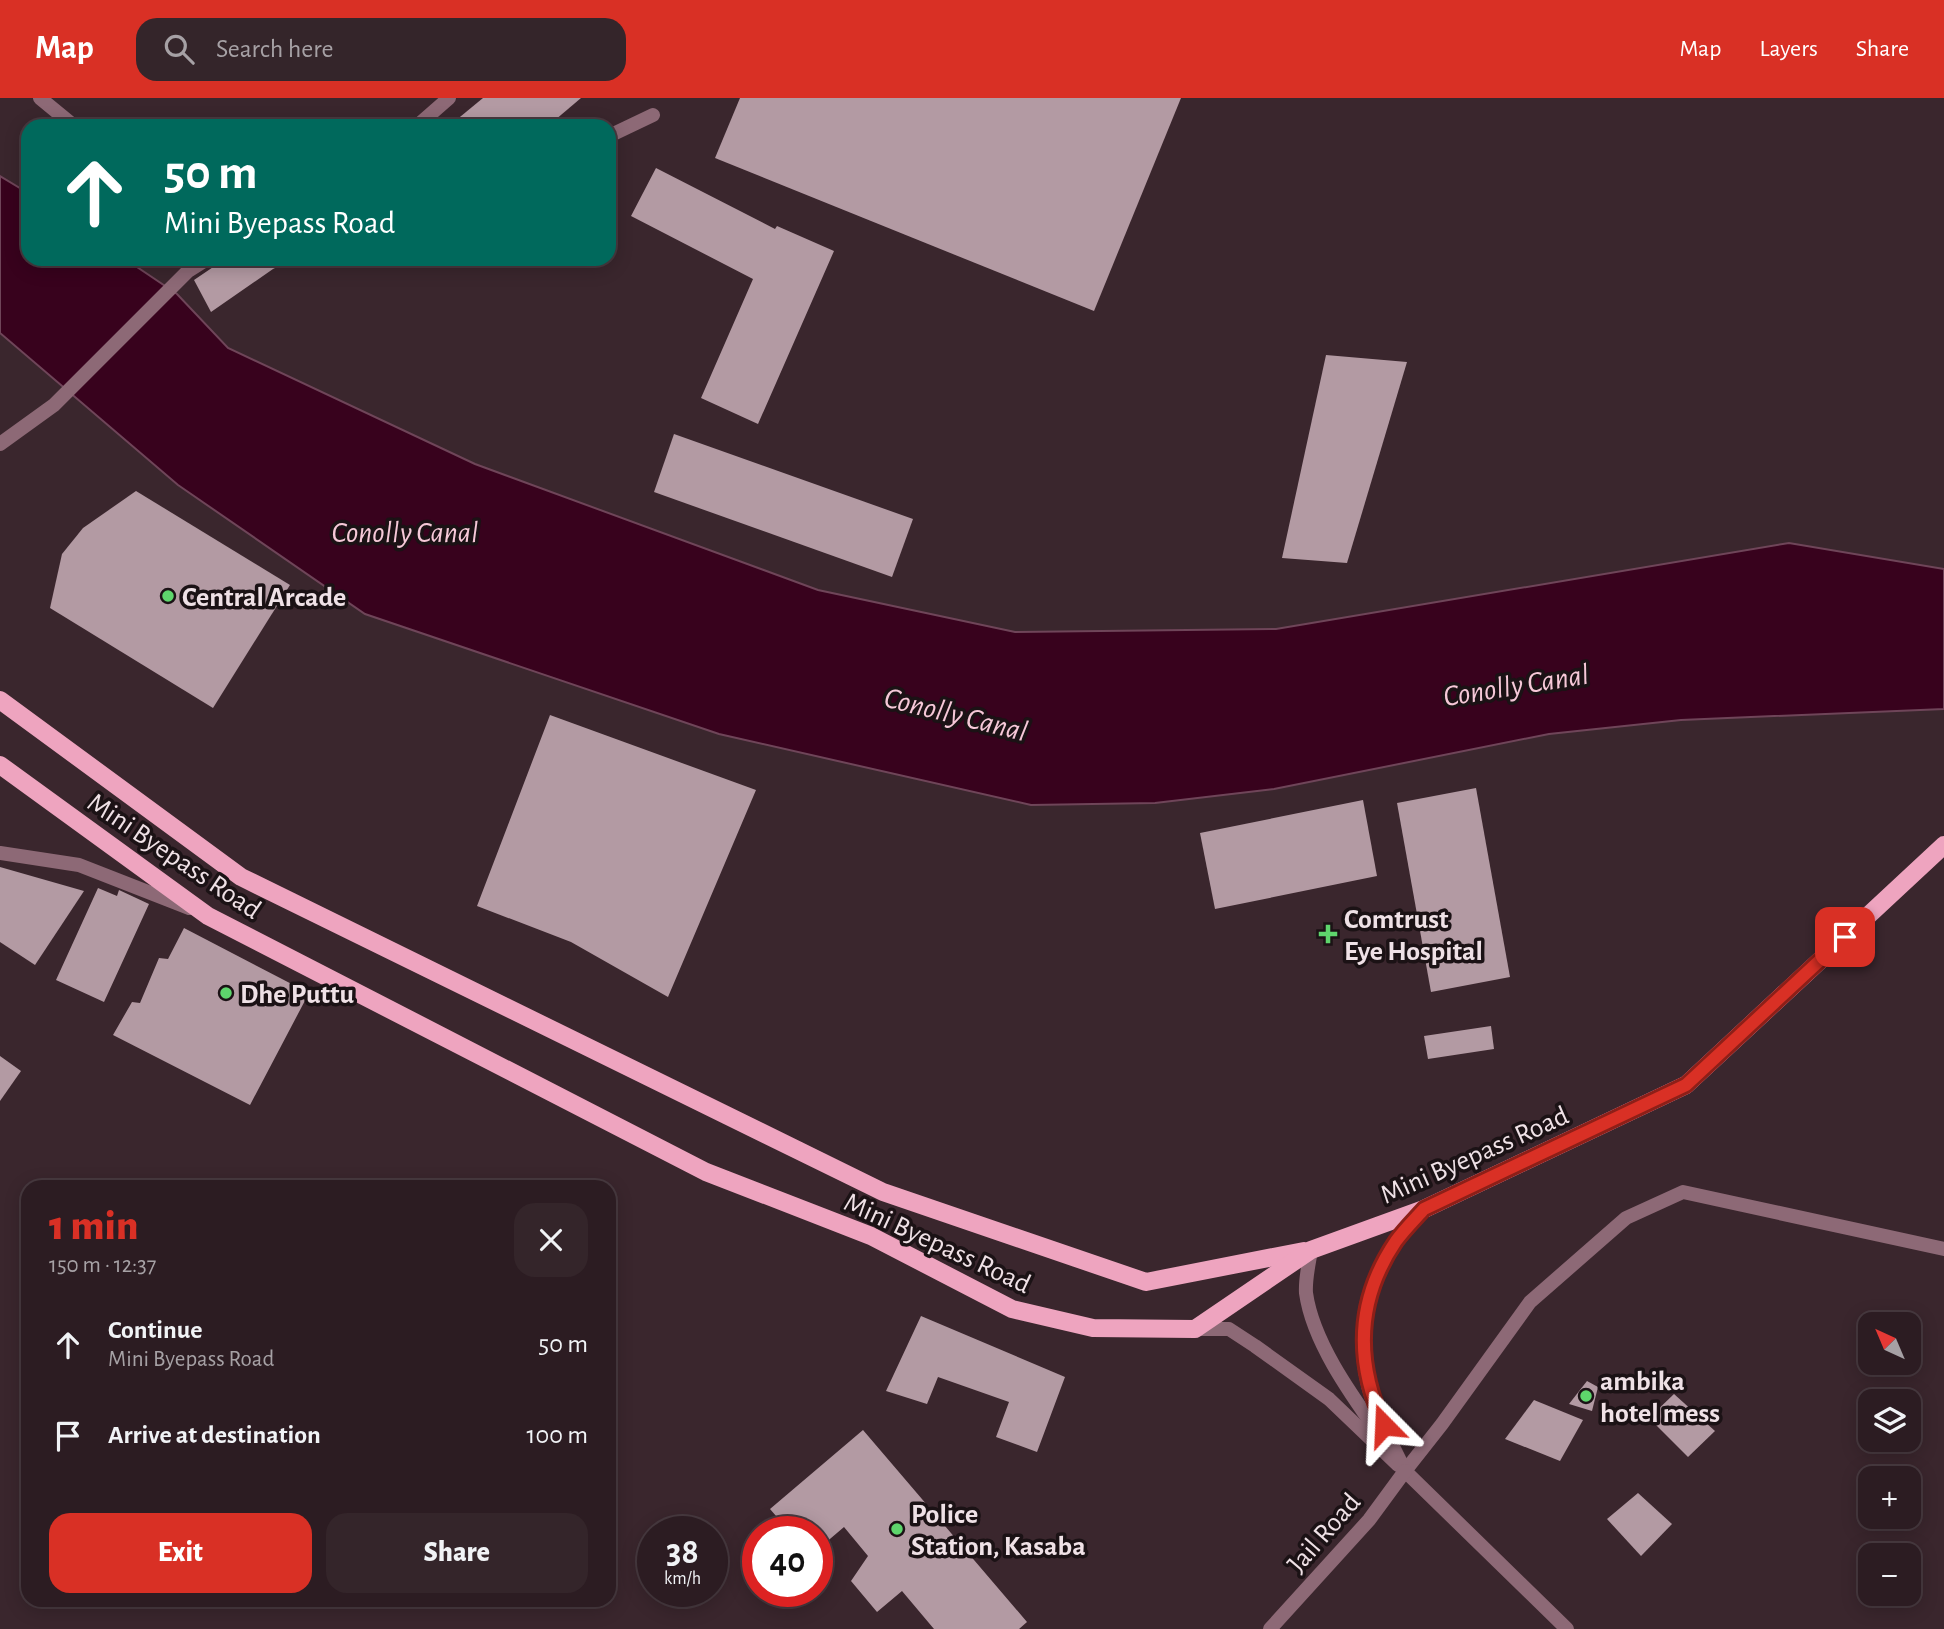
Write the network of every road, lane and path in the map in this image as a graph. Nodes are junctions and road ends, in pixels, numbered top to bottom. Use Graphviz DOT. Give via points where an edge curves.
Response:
graph roads {
  1 [pos="40,98"];
  2 [pos="449,98"];
  3 [pos="653,115"];
  4 [pos="66,119"];
  5 [pos="425,119"];
  6 [pos="616,133"];
  7 [pos="184,266"];
  8 [pos="0,444"];
  9 [pos="0,700"];
  10 [pos="0,765"];
  11 [pos="1944,845"];
  12 [pos="0,853"];
  13 [pos="208,916"];
  14 [pos="1424,1209"];
  15 [pos="1944,1249"];
  16 [pos="1311,1250"];
  17 [pos="1195,1329"];
  18 [pos="1405,1471"];
  19 [pos="1270,1629"];
  20 [pos="1567,1629"];
  1 -- 4 [label="street"];
  2 -- 5 [label="street"];
  3 -- 6 [label="street"];
  7 -- 8 [label="street" via="54,405"];
  9 -- 16 [label="main road" via="241,877 883,1192 1146,1282"];
  10 -- 13 [label="main road, Mini Byepass Road"];
  11 -- 14 [label="main road, Mini Byepass Road" via="1686,1085"];
  12 -- 13 [label="street" via="79,865"];
  13 -- 17 [label="main road, Mini Byepass Road" via="706,1172 871,1236 1012,1309 1093,1328"];
  14 -- 16 [label="main road, Mini Byepass Road"];
  14 -- 18 [label="street" via="1396,1240 1373,1281 1363,1321 1365,1367 1373,1402"];
  15 -- 18 [label="street, Jail Road" via="1683,1192 1626,1218 1530,1302"];
  16 -- 17 [label="main road, Mini Byepass Road"];
  16 -- 18 [label="street" via="1306,1290 1313,1325 1350,1393"];
  17 -- 18 [label="street" via="1229,1329 1255,1346 1329,1399"];
  18 -- 19 [label="street, Jail Road" via="1369,1520"];
  18 -- 20 [label="street"];
}
